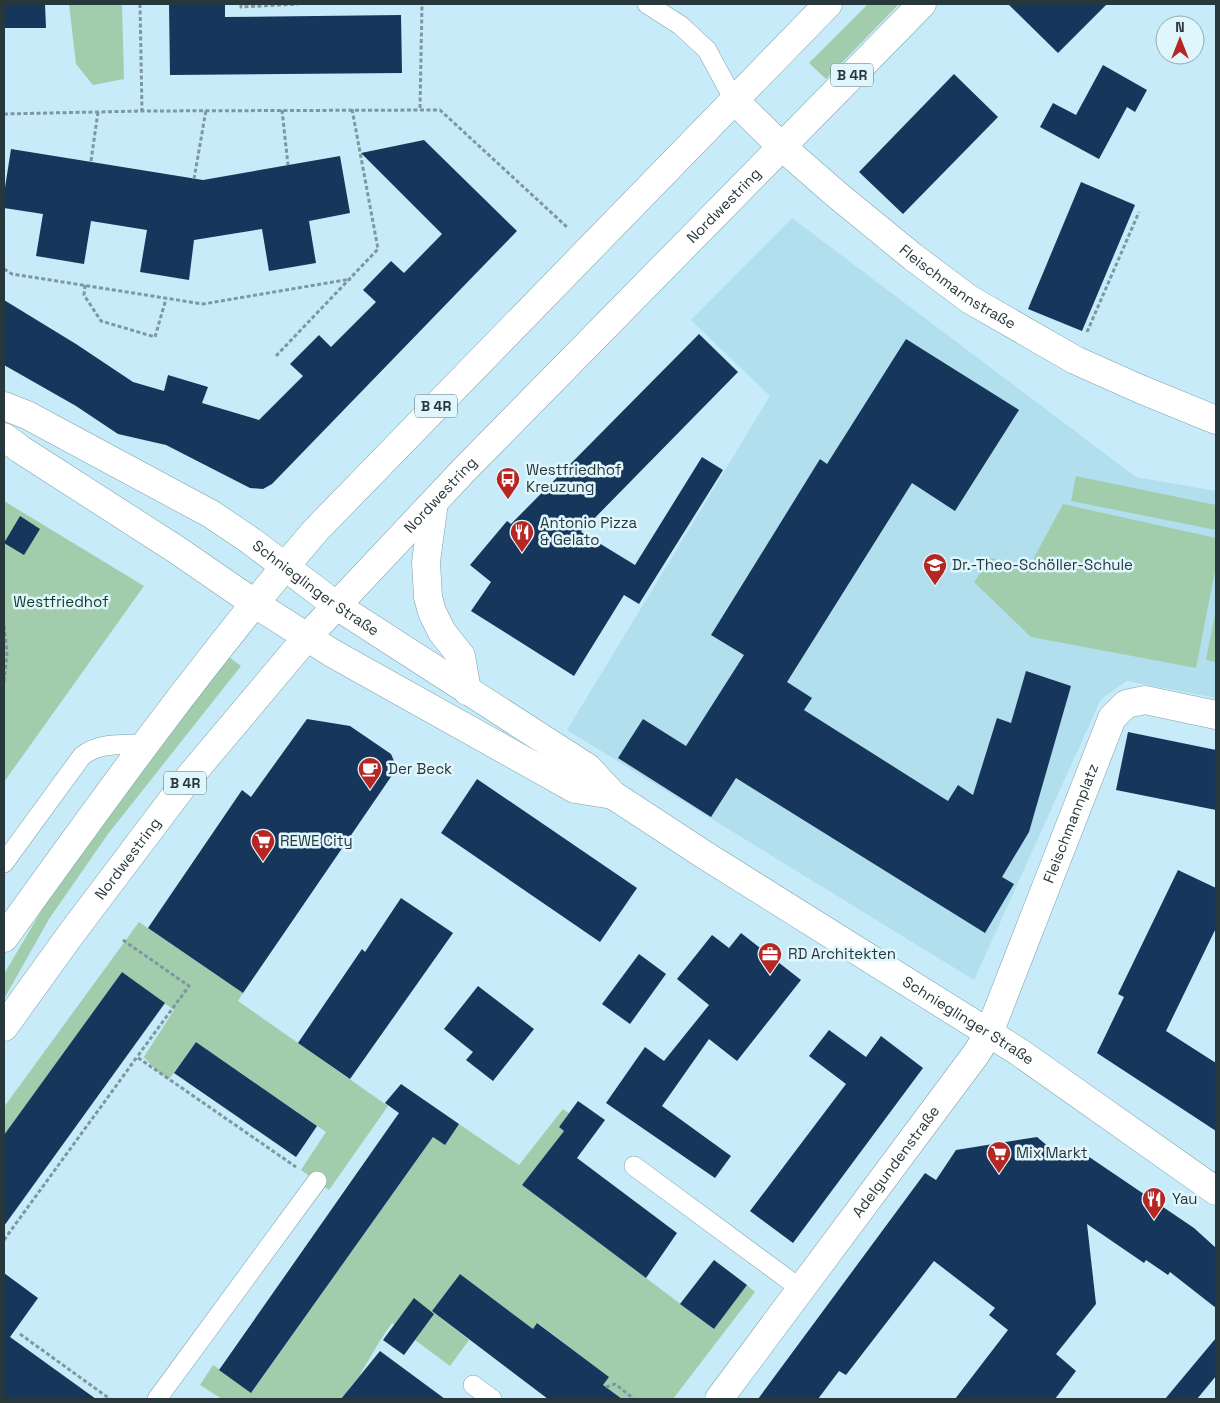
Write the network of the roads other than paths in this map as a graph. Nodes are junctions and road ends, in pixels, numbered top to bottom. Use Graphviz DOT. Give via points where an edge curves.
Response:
graph roads {
  1 [pos="647,4"];
  2 [pos="828,4"];
  3 [pos="922,4"];
  4 [pos="734,100"];
  5 [pos="782,146"];
  6 [pos="4,406"];
  7 [pos="1216,420"];
  8 [pos="4,438"];
  9 [pos="434,502"];
  10 [pos="284,566"];
  11 [pos="254,603"];
  12 [pos="337,606"];
  13 [pos="307,637"];
  14 [pos="467,691"];
  15 [pos="1216,714"];
  16 [pos="145,744"];
  17 [pos="613,795"];
  18 [pos="4,863"];
  19 [pos="4,938"];
  20 [pos="4,1027"];
  21 [pos="989,1033"];
  22 [pos="634,1166"];
  23 [pos="317,1181"];
  24 [pos="1216,1191"];
  25 [pos="801,1290"];
  26 [pos="473,1385"];
  27 [pos="157,1399"];
  28 [pos="492,1399"];
  29 [pos="719,1399"];
  1 -- 4 [label="lane" via="680,25 707,50"];
  2 -- 4 [label="main road, B 4R"];
  3 -- 5 [label="main road, Nordwestring / B 4R"];
  4 -- 5 [label="main road, Fleischmannstraße"];
  4 -- 10 [label="main road, B 4R" via="331,513"];
  5 -- 7 [label="main road, Fleischmannstraße" via="913,257 969,299 1075,360"];
  5 -- 9 [label="main road, Nordwestring / B 4R"];
  6 -- 10 [label="main road, Schnieglinger Straße" via="27,415 179,496"];
  8 -- 11 [label="main road, Schnieglinger Straße"];
  9 -- 12 [label="main road, Nordwestring / B 4R"];
  9 -- 14 [label="main road" via="426,562 428,597 442,632 461,656"];
  10 -- 11 [label="main road, B 4R"];
  10 -- 12 [label="main road, Schnieglinger Straße"];
  11 -- 13 [label="main road, Schnieglinger Straße"];
  11 -- 16 [label="main road, B 4R"];
  12 -- 13 [label="main road, Nordwestring / B 4R"];
  12 -- 14 [label="main road, Schnieglinger Straße"];
  13 -- 17 [label="main road, Schnieglinger Straße" via="575,789"];
  13 -- 20 [label="main road, Nordwestring / B 4R" via="191,775"];
  14 -- 17 [label="main road, Schnieglinger Straße" via="588,768"];
  15 -- 21 [label="main road, Fleischmannplatz" via="1145,700 1126,704 1112,718"];
  16 -- 18 [label="lane" via="100,746 82,756"];
  16 -- 19 [label="main road, B 4R"];
  17 -- 21 [label="main road, Schnieglinger Straße"];
  21 -- 24 [label="main road, Schnieglinger Straße" via="1074,1089"];
  21 -- 25 [label="main road, Adelgundenstraße"];
  22 -- 25 [label="lane"];
  23 -- 27 [label="lane"];
  25 -- 29 [label="main road, Adelgundenstraße"];
  26 -- 28 [label="lane"];
}
